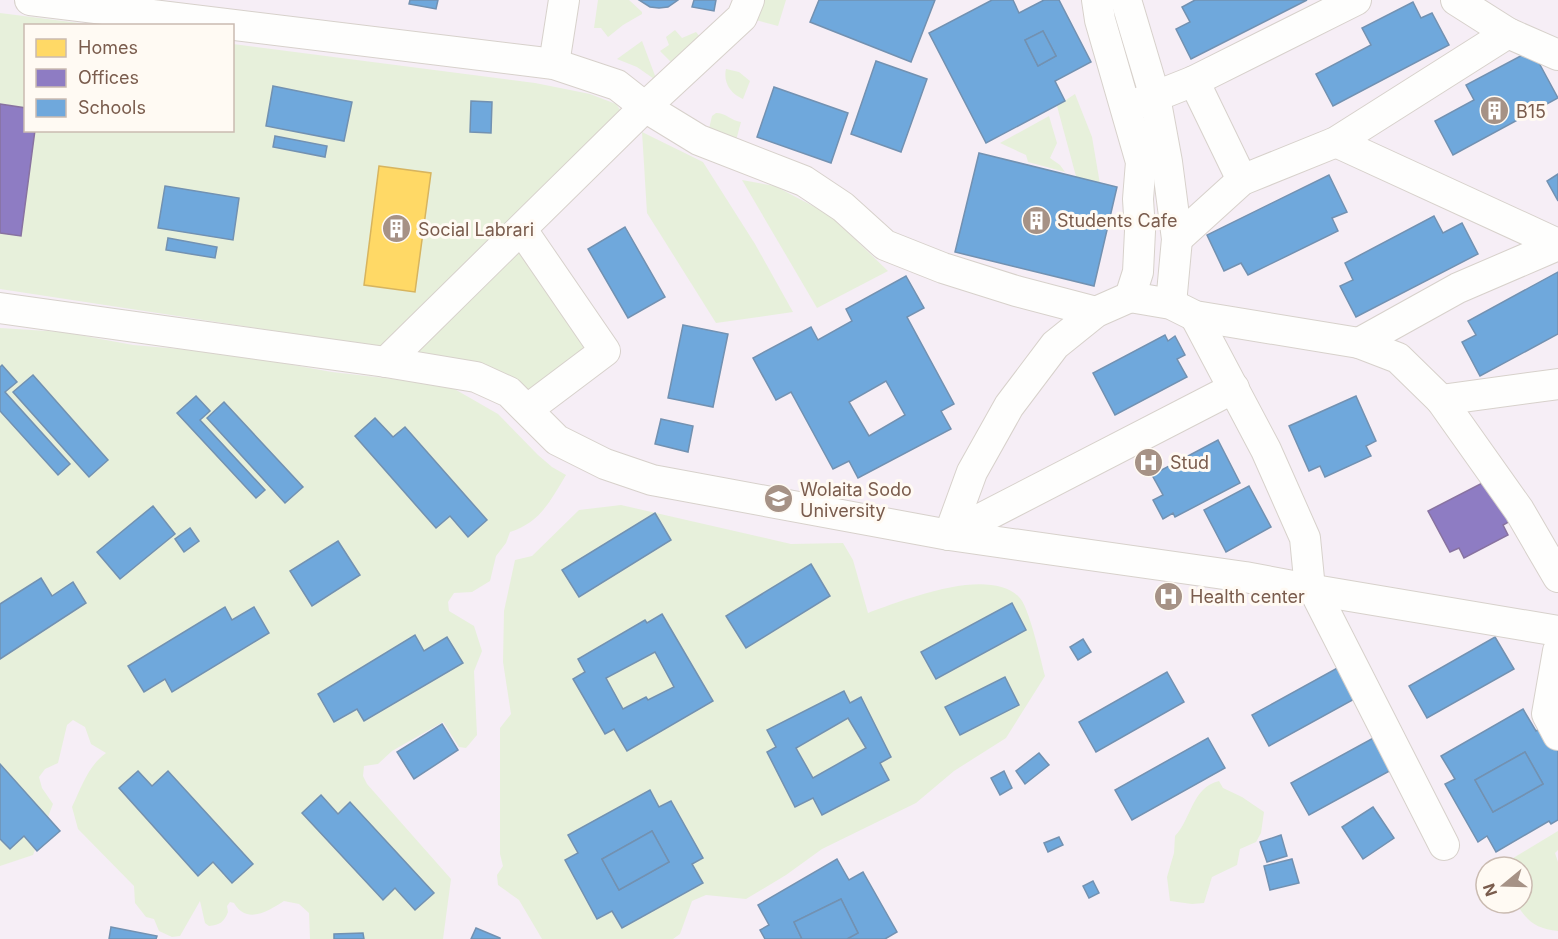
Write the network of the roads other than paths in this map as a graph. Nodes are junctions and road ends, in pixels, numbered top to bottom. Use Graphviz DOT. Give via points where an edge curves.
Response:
graph roads {
  1 [pos="30,0"];
  2 [pos="564,0"];
  3 [pos="749,0"];
  4 [pos="1097,0"];
  5 [pos="1126,0"];
  6 [pos="1356,0"];
  7 [pos="1456,0"];
  8 [pos="226,24"];
  9 [pos="234,25"];
  10 [pos="1508,33"];
  11 [pos="1558,55"];
  12 [pos="554,64"];
  13 [pos="1194,81"];
  14 [pos="1155,97"];
  15 [pos="645,107"];
  16 [pos="1126,108"];
  17 [pos="1336,142"];
  18 [pos="1242,180"];
  19 [pos="522,230"];
  20 [pos="1177,238"];
  21 [pos="1558,244"];
  22 [pos="1130,297"];
  23 [pos="0,308"];
  24 [pos="1183,310"];
  25 [pos="1096,312"];
  26 [pos="1359,343"];
  27 [pos="386,362"];
  28 [pos="1558,384"];
  29 [pos="1234,388"];
  30 [pos="1441,400"];
  31 [pos="528,410"];
  32 [pos="949,535"];
  33 [pos="1550,547"];
  34 [pos="1558,577"];
  35 [pos="1312,590"];
  36 [pos="1558,631"];
  37 [pos="1558,651"];
  38 [pos="1558,735"];
  39 [pos="1444,845"];
  1 -- 8 [label="lane"];
  2 -- 12 [label="lane"];
  3 -- 15 [label="lane" via="742,18"];
  4 -- 16 [label="lane"];
  5 -- 14 [label="lane"];
  6 -- 13 [label="lane"];
  7 -- 10 [label="lane"];
  9 -- 12 [label="lane"];
  10 -- 11 [label="lane"];
  10 -- 17 [label="lane"];
  12 -- 15 [label="lane" via="617,85"];
  13 -- 14 [label="lane"];
  13 -- 18 [label="lane"];
  14 -- 16 [label="lane"];
  14 -- 20 [label="lane"];
  15 -- 19 [label="lane"];
  15 -- 25 [label="lane" via="699,140 804,181 843,207 885,245 1016,291"];
  16 -- 22 [label="lane" via="1141,162 1138,272"];
  17 -- 18 [label="lane"];
  17 -- 21 [label="lane"];
  18 -- 20 [label="lane"];
  19 -- 27 [label="lane"];
  19 -- 31 [label="lane" via="605,351"];
  20 -- 24 [label="lane"];
  21 -- 26 [label="lane" via="1458,288"];
  22 -- 24 [label="lane"];
  22 -- 25 [label="lane"];
  23 -- 27 [label="lane"];
  24 -- 26 [label="lane"];
  24 -- 29 [label="lane"];
  25 -- 32 [label="lane" via="1055,345 1009,406 972,472"];
  26 -- 30 [label="lane" via="1398,358"];
  27 -- 31 [label="lane" via="476,377 509,392"];
  28 -- 30 [label="lane"];
  29 -- 32 [label="lane"];
  29 -- 35 [label="lane" via="1305,538"];
  30 -- 33 [label="lane"];
  31 -- 32 [label="lane" via="558,440 605,464 652,480"];
  32 -- 35 [label="lane" via="1245,576"];
  33 -- 34 [label="lane"];
  35 -- 36 [label="lane"];
  35 -- 39 [label="lane"];
  37 -- 38 [label="lane" via="1547,714"];
}
